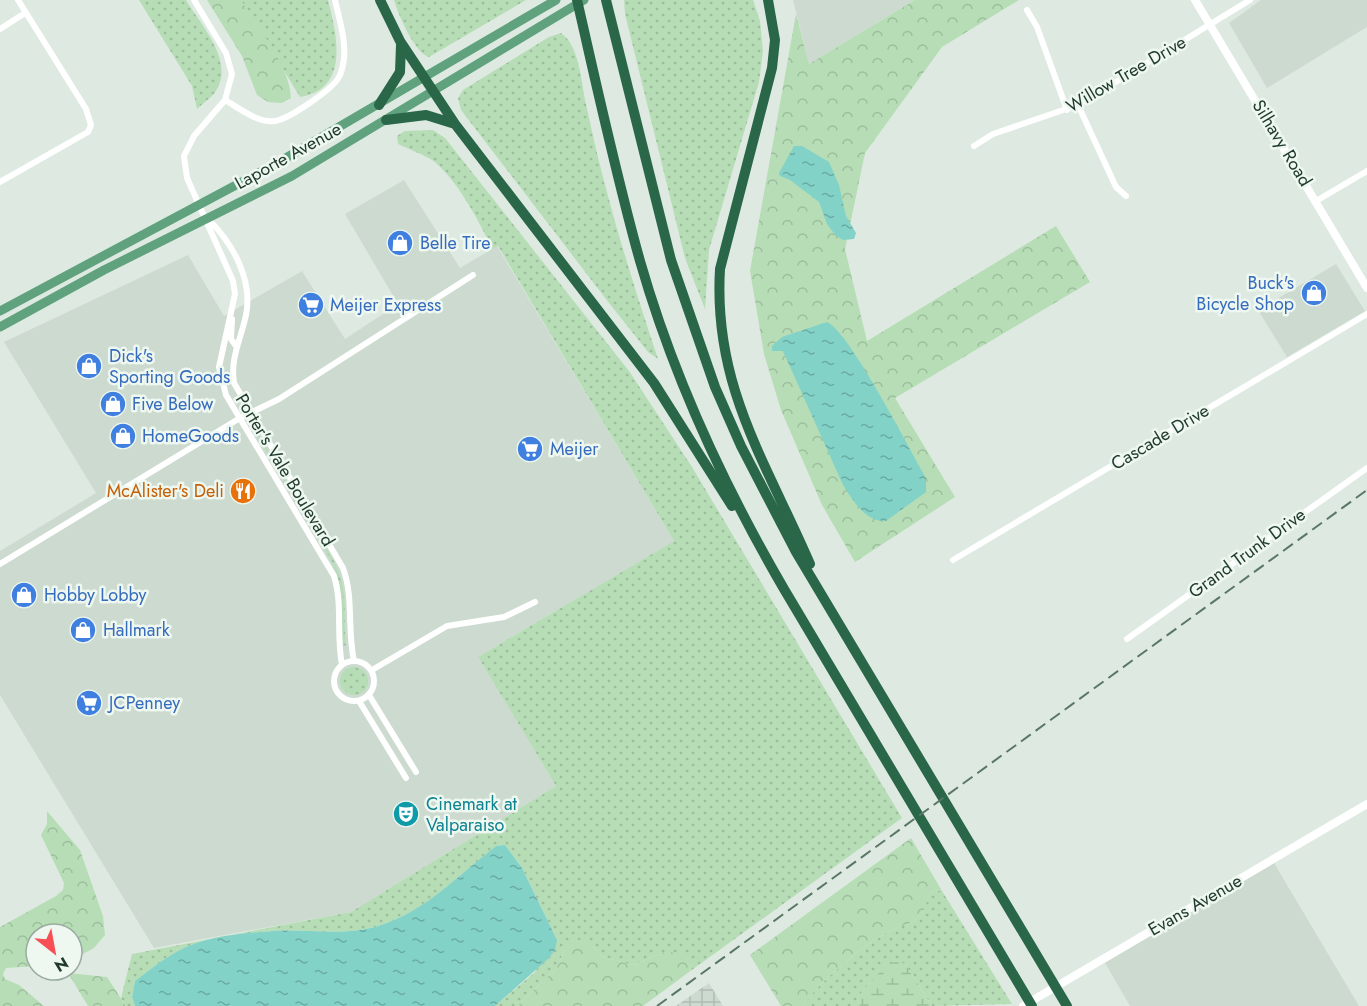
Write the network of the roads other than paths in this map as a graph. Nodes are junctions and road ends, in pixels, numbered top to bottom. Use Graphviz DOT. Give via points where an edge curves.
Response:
graph roads {
  1 [pos="18,0"];
  2 [pos="194,0"];
  3 [pos="335,0"];
  4 [pos="380,0"];
  5 [pos="556,0"];
  6 [pos="577,0"];
  7 [pos="584,0"];
  8 [pos="606,0"];
  9 [pos="768,0"];
  10 [pos="1195,0"];
  11 [pos="1250,0"];
  12 [pos="1027,10"];
  13 [pos="25,13"];
  14 [pos="1211,26"];
  15 [pos="0,29"];
  16 [pos="400,41"];
  17 [pos="425,79"];
  18 [pos="433,92"];
  19 [pos="225,100"];
  20 [pos="379,105"];
  21 [pos="1078,105"];
  22 [pos="1067,110"];
  23 [pos="386,120"];
  24 [pos="455,124"];
  25 [pos="974,146"];
  26 [pos="1367,171"];
  27 [pos="0,182"];
  28 [pos="1126,196"];
  29 [pos="1316,201"];
  30 [pos="199,203"];
  31 [pos="207,218"];
  32 [pos="472,275"];
  33 [pos="1367,288"];
  34 [pos="0,311"];
  35 [pos="231,312"];
  36 [pos="1367,314"];
  37 [pos="0,327"];
  38 [pos="236,346"];
  39 [pos="249,412"];
  40 [pos="240,418"];
  41 [pos="1367,468"];
  42 [pos="750,531"];
  43 [pos="953,560"];
  44 [pos="0,564"];
  45 [pos="535,602"];
  46 [pos="828,606"];
  47 [pos="1127,639"];
  48 [pos="354,661"];
  49 [pos="342,665"];
  50 [pos="372,670"];
  51 [pos="369,695"];
  52 [pos="359,701"];
  53 [pos="416,772"];
  54 [pos="406,778"];
  55 [pos="1367,804"];
  56 [pos="1023,1006"];
  57 [pos="1032,1006"];
  58 [pos="1067,1006"];
  1 -- 13 [label="street"];
  2 -- 19 [label="street" via="229,61 231,80"];
  3 -- 19 [label="street" via="344,58 339,78 327,90 275,121 259,118"];
  4 -- 16 [label="highway"];
  5 -- 17 [label="main road, Laporte Avenue"];
  6 -- 42 [label="highway" via="640,261 693,410"];
  7 -- 18 [label="main road, Laporte Avenue"];
  8 -- 46 [label="highway" via="671,260 715,387 766,497"];
  9 -- 46 [label="highway" via="775,40 772,68 720,269 721,337 737,403"];
  10 -- 14 [label="street, Silhavy Road"];
  11 -- 14 [label="street, Willow Tree Drive"];
  12 -- 22 [label="street" via="1038,27"];
  13 -- 15 [label="street"];
  13 -- 27 [label="street" via="86,109 91,125 88,132"];
  14 -- 21 [label="street, Willow Tree Drive"];
  14 -- 29 [label="street, Silhavy Road"];
  16 -- 17 [label="highway"];
  16 -- 20 [label="highway" via="400,72"];
  17 -- 18 [label="highway"];
  17 -- 20 [label="main road, Laporte Avenue"];
  18 -- 23 [label="main road, Laporte Avenue"];
  18 -- 24 [label="highway"];
  19 -- 30 [label="street, Porter's Vale Boulevard" via="194,136 184,156 187,178"];
  20 -- 30 [label="main road, Laporte Avenue"];
  21 -- 22 [label="street, Willow Tree Drive"];
  21 -- 28 [label="street" via="1116,187"];
  22 -- 25 [label="street, Willow Tree Drive" via="993,134"];
  23 -- 24 [label="highway" via="426,115"];
  23 -- 31 [label="main road, Laporte Avenue" via="292,176"];
  24 -- 42 [label="highway" via="628,347"];
  26 -- 29 [label="street"];
  29 -- 33 [label="street, Silhavy Road"];
  30 -- 31 [label="street, Porter's Vale Boulevard"];
  30 -- 34 [label="main road, Laporte Avenue"];
  31 -- 35 [label="street, Porter's Vale Boulevard" via="212,238 233,281 236,294"];
  31 -- 37 [label="main road, Laporte Avenue"];
  31 -- 38 [label="street, Porter's Vale Boulevard" via="232,249 245,281 246,315"];
  32 -- 39 [label="street" via="279,399"];
  35 -- 38 [label="street" via="231,339"];
  35 -- 40 [label="street, Porter's Vale Boulevard" via="219,367 226,395"];
  36 -- 43 [label="street, Cascade Drive"];
  38 -- 39 [label="street, Porter's Vale Boulevard" via="232,373"];
  39 -- 40 [label="street"];
  39 -- 48 [label="street, Porter's Vale Boulevard" via="343,568 350,595"];
  40 -- 44 [label="street"];
  40 -- 49 [label="street, Porter's Vale Boulevard" via="334,576 339,596 337,629"];
  41 -- 47 [label="street, Grand Trunk Drive"];
  42 -- 57 [label="highway"];
  45 -- 50 [label="street" via="494,620 447,626"];
  46 -- 58 [label="highway"];
  48 -- 49 [label="street"];
  48 -- 50 [label="street"];
  49 -- 52 [label="street" via="334,677 337,692 347,700"];
  50 -- 51 [label="street" via="374,685"];
  51 -- 52 [label="street"];
  51 -- 53 [label="street"];
  52 -- 54 [label="street"];
  55 -- 56 [label="street, Evans Avenue"];
}
